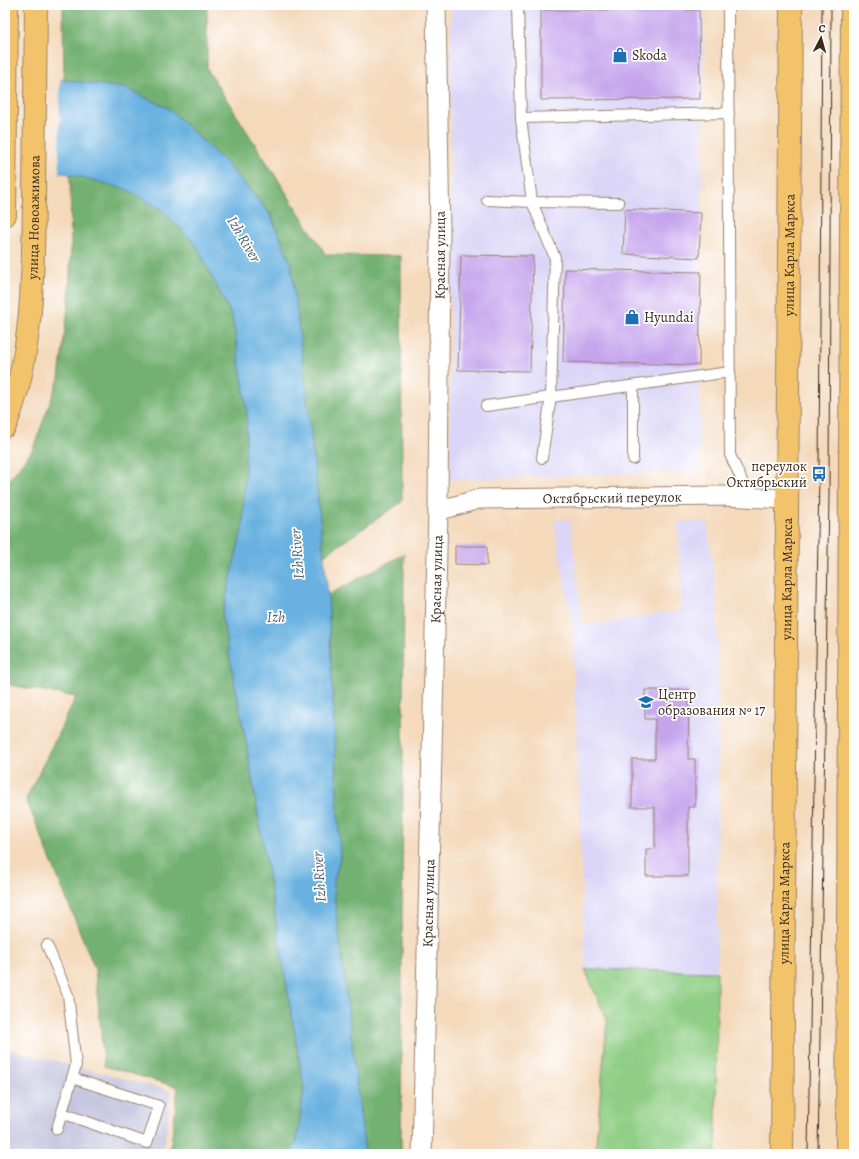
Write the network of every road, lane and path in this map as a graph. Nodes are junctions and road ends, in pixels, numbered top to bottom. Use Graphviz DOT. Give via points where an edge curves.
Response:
graph roads {
  1 [pos="7,5"];
  2 [pos="36,5"];
  3 [pos="436,5"];
  4 [pos="518,5"];
  5 [pos="728,5"];
  6 [pos="791,5"];
  7 [pos="852,5"];
  8 [pos="729,113"];
  9 [pos="521,118"];
  10 [pos="487,200"];
  11 [pos="532,202"];
  12 [pos="619,203"];
  13 [pos="5,215"];
  14 [pos="730,372"];
  15 [pos="633,386"];
  16 [pos="551,396"];
  17 [pos="486,406"];
  18 [pos="5,426"];
  19 [pos="542,458"];
  20 [pos="633,459"];
  21 [pos="747,497"];
  22 [pos="852,498"];
  23 [pos="787,499"];
  24 [pos="438,510"];
  25 [pos="48,946"];
  26 [pos="72,1078"];
  27 [pos="62,1113"];
  28 [pos="57,1129"];
  29 [pos="422,1154"];
  30 [pos="782,1154"];
  31 [pos="847,1154"];
  1 -- 13 [label="main road"];
  2 -- 18 [label="main road, улица Новоажимова" via="33,252 29,313 19,379"];
  3 -- 24 [label="street, Красная улица" via="440,232"];
  4 -- 9 [label="lane"];
  5 -- 8 [label="lane"];
  6 -- 23 [label="main road, улица Карла Маркса"];
  7 -- 22 [label="main road"];
  8 -- 9 [label="lane"];
  8 -- 14 [label="lane"];
  9 -- 11 [label="lane"];
  10 -- 11 [label="lane"];
  11 -- 12 [label="lane"];
  11 -- 16 [label="lane" via="555,258"];
  14 -- 15 [label="lane"];
  14 -- 21 [label="lane" via="730,455"];
  15 -- 16 [label="lane"];
  15 -- 20 [label="lane"];
  16 -- 17 [label="lane"];
  16 -- 19 [label="lane"];
  21 -- 23 [label="street, Октябрьский переулок"];
  21 -- 24 [label="street, Октябрьский переулок" via="479,499"];
  22 -- 31 [label="main road"];
  23 -- 30 [label="main road, улица Карла Маркса"];
  24 -- 29 [label="street, Красная улица"];
  25 -- 26 [label="lane" via="68,995 76,1066"];
  26 -- 27 [label="lane"];
  26 -- 27 [label="lane" via="159,1106 147,1143"];
  27 -- 28 [label="lane"];
}
